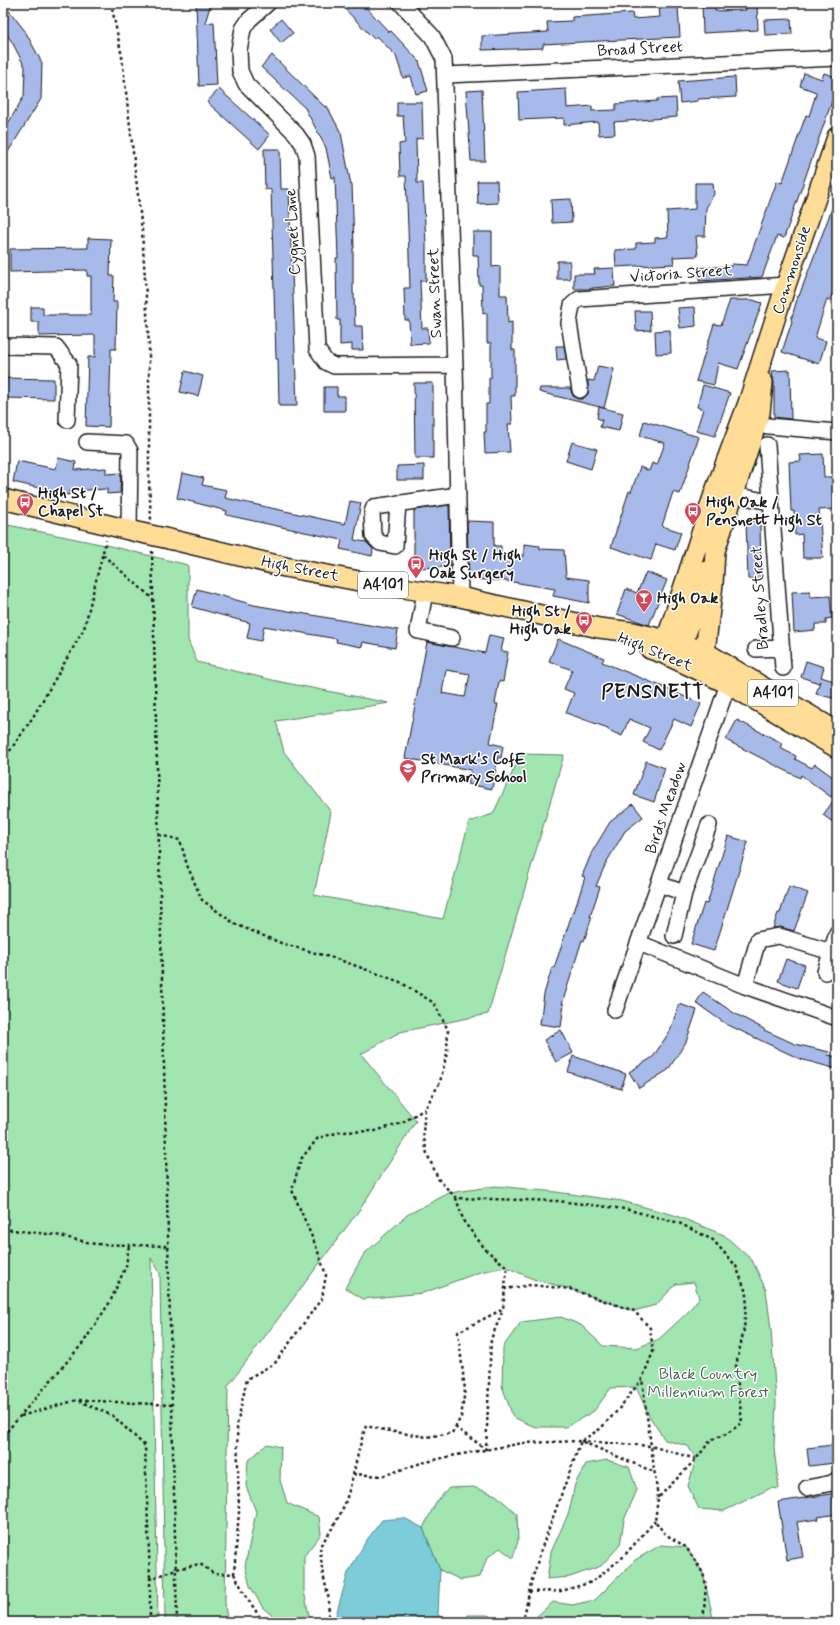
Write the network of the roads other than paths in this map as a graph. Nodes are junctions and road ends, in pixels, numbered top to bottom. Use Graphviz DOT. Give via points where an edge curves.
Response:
graph roads {
  1 [pos="268,3"];
  2 [pos="401,3"];
  3 [pos="837,58"];
  4 [pos="445,75"];
  5 [pos="837,137"];
  6 [pos="786,285"];
  7 [pos="3,346"];
  8 [pos="766,349"];
  9 [pos="456,365"];
  10 [pos="580,390"];
  11 [pos="67,420"];
  12 [pos="749,423"];
  13 [pos="837,432"];
  14 [pos="87,442"];
  15 [pos="767,445"];
  16 [pos="715,491"];
  17 [pos="458,495"];
  18 [pos="734,495"];
  19 [pos="3,499"];
  20 [pos="770,502"];
  21 [pos="398,503"];
  22 [pos="139,529"];
  23 [pos="715,550"];
  24 [pos="425,592"];
  25 [pos="460,597"];
  26 [pos="452,638"];
  27 [pos="670,648"];
  28 [pos="782,648"];
  29 [pos="756,649"];
  30 [pos="705,652"];
  31 [pos="783,668"];
  32 [pos="728,684"];
  33 [pos="837,738"];
  34 [pos="837,748"];
  35 [pos="709,824"];
  36 [pos="659,884"];
  37 [pos="684,892"];
  38 [pos="837,932"];
  39 [pos="674,936"];
  40 [pos="639,943"];
  41 [pos="831,952"];
  42 [pos="825,972"];
  43 [pos="745,986"];
  44 [pos="615,1010"];
  45 [pos="837,1018"];
  46 [pos="837,1480"];
  47 [pos="807,1488"];
  1 -- 9 [label="street, Cygnet Lane" via="243,29 239,50 240,71 246,84 296,134 307,156 317,348 326,362 334,366"];
  2 -- 4 [label="street, Swan Street" via="432,36 444,59"];
  3 -- 4 [label="street, Broad Street"];
  4 -- 9 [label="street, Swan Street"];
  5 -- 6 [label="main road, Commonside"];
  6 -- 8 [label="main road, Commonside"];
  6 -- 10 [label="street, Victoria Street" via="579,299 572,305 569,323"];
  7 -- 11 [label="street" via="56,347 69,364"];
  8 -- 12 [label="main road, Commonside" via="748,403"];
  8 -- 12 [label="main road" via="760,413"];
  9 -- 17 [label="street, Swan Street"];
  12 -- 13 [label="street"];
  12 -- 16 [label="main road"];
  12 -- 18 [label="main road"];
  14 -- 22 [label="street" via="126,444 130,451"];
  15 -- 20 [label="street, Bradley Street"];
  16 -- 18 [label="main road"];
  16 -- 27 [label="main road"];
  17 -- 21 [label="street"];
  17 -- 25 [label="street, Swan Street"];
  18 -- 20 [label="street"];
  18 -- 23 [label="main road"];
  19 -- 22 [label="main road, High Street / A4101" via="110,525"];
  20 -- 28 [label="street, Bradley Street"];
  22 -- 24 [label="main road, High Street / A4101, bridge" via="160,543"];
  23 -- 27 [label="main road"];
  23 -- 30 [label="main road"];
  24 -- 25 [label="main road, High Street / A4101"];
  24 -- 26 [label="street" via="418,631"];
  25 -- 27 [label="main road, High Street / A4101" via="599,628 623,640"];
  27 -- 30 [label="main road, High Street / A4101"];
  27 -- 32 [label="main road, High Street / A4101"];
  28 -- 29 [label="street"];
  28 -- 31 [label="street, Bradley Street"];
  30 -- 33 [label="main road, High Street / A4101" via="826,725"];
  32 -- 34 [label="main road, High Street / A4101"];
  32 -- 36 [label="street, Birds Meadow"];
  35 -- 37 [label="street"];
  36 -- 37 [label="street"];
  36 -- 40 [label="street, Birds Meadow"];
  37 -- 39 [label="street"];
  38 -- 41 [label="street"];
  40 -- 43 [label="street"];
  40 -- 44 [label="street, Birds Meadow"];
  41 -- 42 [label="street"];
  41 -- 43 [label="street" via="780,936 758,940"];
  43 -- 45 [label="street"];
  46 -- 47 [label="street"];
}
